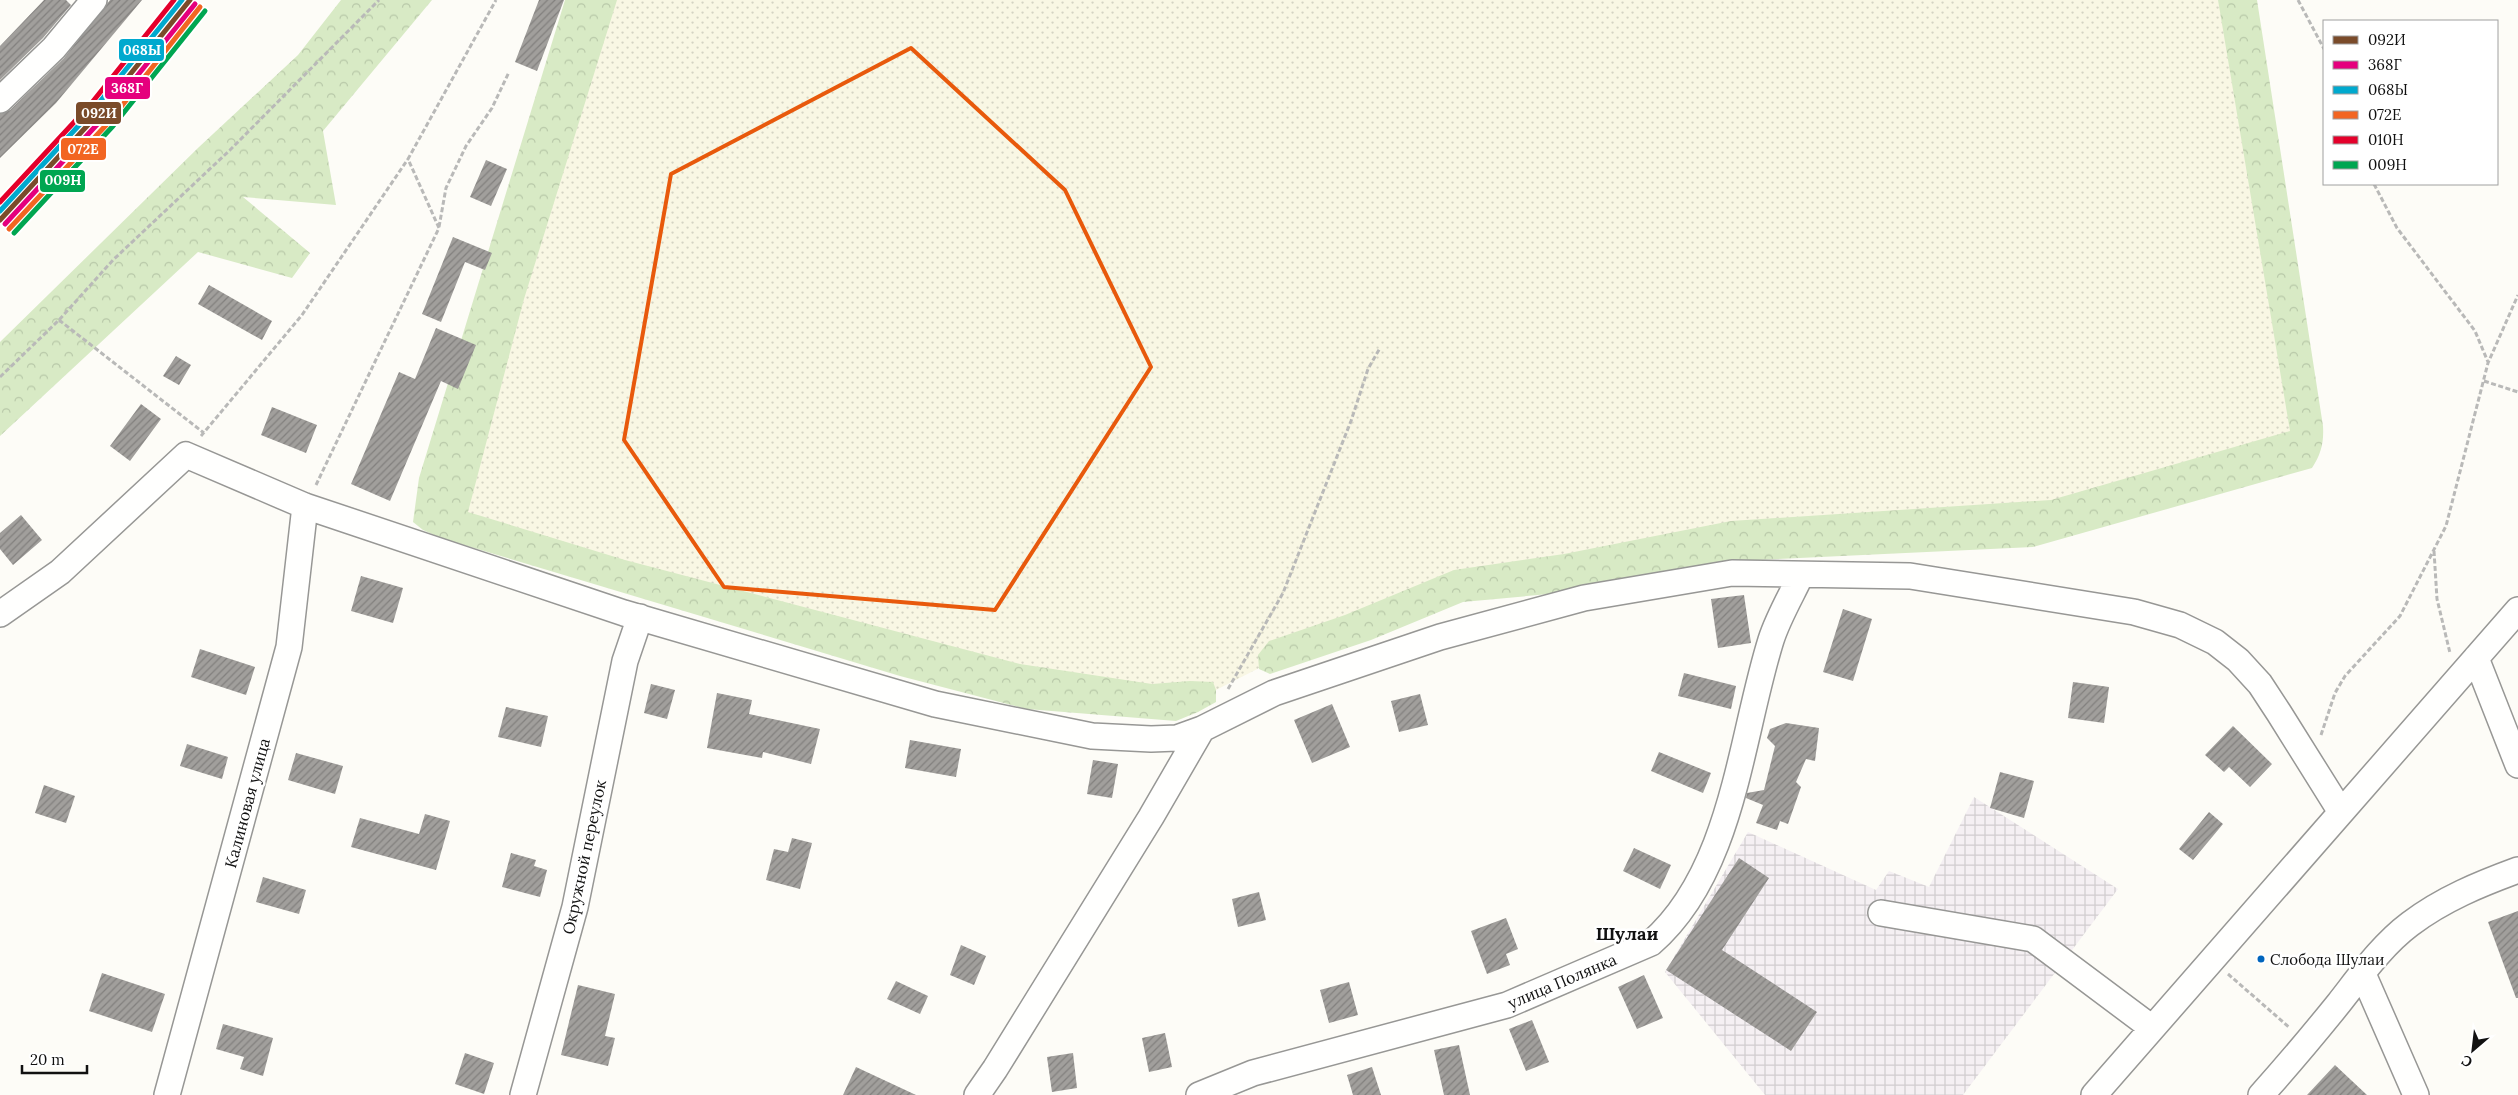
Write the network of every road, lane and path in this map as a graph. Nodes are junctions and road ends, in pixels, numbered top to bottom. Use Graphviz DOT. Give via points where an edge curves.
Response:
graph roads {
  1 [pos="94,0"];
  2 [pos="379,0"];
  3 [pos="496,0"];
  4 [pos="2298,0"];
  5 [pos="2323,47"];
  6 [pos="509,72"];
  7 [pos="0,100"];
  8 [pos="408,158"];
  9 [pos="2375,185"];
  10 [pos="439,228"];
  11 [pos="2518,295"];
  12 [pos="59,320"];
  13 [pos="1380,348"];
  14 [pos="2488,363"];
  15 [pos="0,377"];
  16 [pos="2484,380"];
  17 [pos="2518,392"];
  18 [pos="204,433"];
  19 [pos="186,455"];
  20 [pos="305,506"];
  21 [pos="2434,550"];
  22 [pos="1801,574"];
  23 [pos="2518,610"];
  24 [pos="0,614"];
  25 [pos="640,617"];
  26 [pos="2472,663"];
  27 [pos="1223,696"];
  28 [pos="1202,729"];
  29 [pos="2312,763"];
  30 [pos="2518,765"];
  31 [pos="2341,812"];
  32 [pos="2518,870"];
  33 [pos="1881,913"];
  34 [pos="2212,960"];
  35 [pos="2363,974"];
  36 [pos="2152,1028"];
  37 [pos="2307,1043"];
  38 [pos="167,1095"];
  39 [pos="523,1095"];
  40 [pos="976,1095"];
  41 [pos="1199,1095"];
  42 [pos="2094,1095"];
  43 [pos="2260,1095"];
  44 [pos="2416,1095"];
  1 -- 7 [label="street" via="54,48"];
  2 -- 12 [label="path" via="230,150 112,260"];
  3 -- 8 [label="path"];
  4 -- 5 [label="path"];
  6 -- 10 [label="path" via="446,188"];
  8 -- 10 [label="path"];
  8 -- 18 [label="path" via="302,315"];
  9 -- 14 [label="path" via="2398,228 2475,332"];
  10 -- 20 [label="path"];
  11 -- 14 [label="path"];
  12 -- 15 [label="path"];
  12 -- 18 [label="path"];
  13 -- 27 [label="path" via="1368,369 1352,421 1283,593 1250,655"];
  14 -- 16 [label="path"];
  16 -- 17 [label="path"];
  16 -- 21 [label="path" via="2446,526"];
  18 -- 19 [label="path"];
  19 -- 20 [label="street"];
  19 -- 24 [label="street" via="60,572"];
  20 -- 25 [label="street" via="457,559"];
  20 -- 38 [label="street, Калиновая улица" via="289,647"];
  21 -- 26 [label="path" via="2437,599 2448,651"];
  21 -- 29 [label="path" via="2400,616 2345,676 2335,693"];
  22 -- 28 [label="street" via="1732,574 1584,598 1440,637 1274,693"];
  22 -- 29 [label="street" via="1910,576 2134,612 2180,625 2215,642 2238,660 2260,684"];
  22 -- 41 [label="street, улица Полянка" via="1771,639 1735,783 1706,867 1685,907 1651,944 1507,1005 1253,1073"];
  23 -- 26 [label="street"];
  25 -- 28 [label="street" via="935,704 1092,736 1177,738"];
  25 -- 39 [label="street, Окружной переулок" via="625,661 575,908"];
  26 -- 30 [label="street"];
  26 -- 31 [label="street"];
  28 -- 40 [label="street" via="1146,825"];
  29 -- 31 [label="street"];
  31 -- 34 [label="street"];
  32 -- 35 [label="street" via="2466,890 2435,907 2386,945"];
  33 -- 36 [label="street" via="2033,939"];
  34 -- 36 [label="street"];
  34 -- 37 [label="path"];
  35 -- 37 [label="street"];
  35 -- 44 [label="street"];
  36 -- 42 [label="street"];
  37 -- 43 [label="street"];
}
